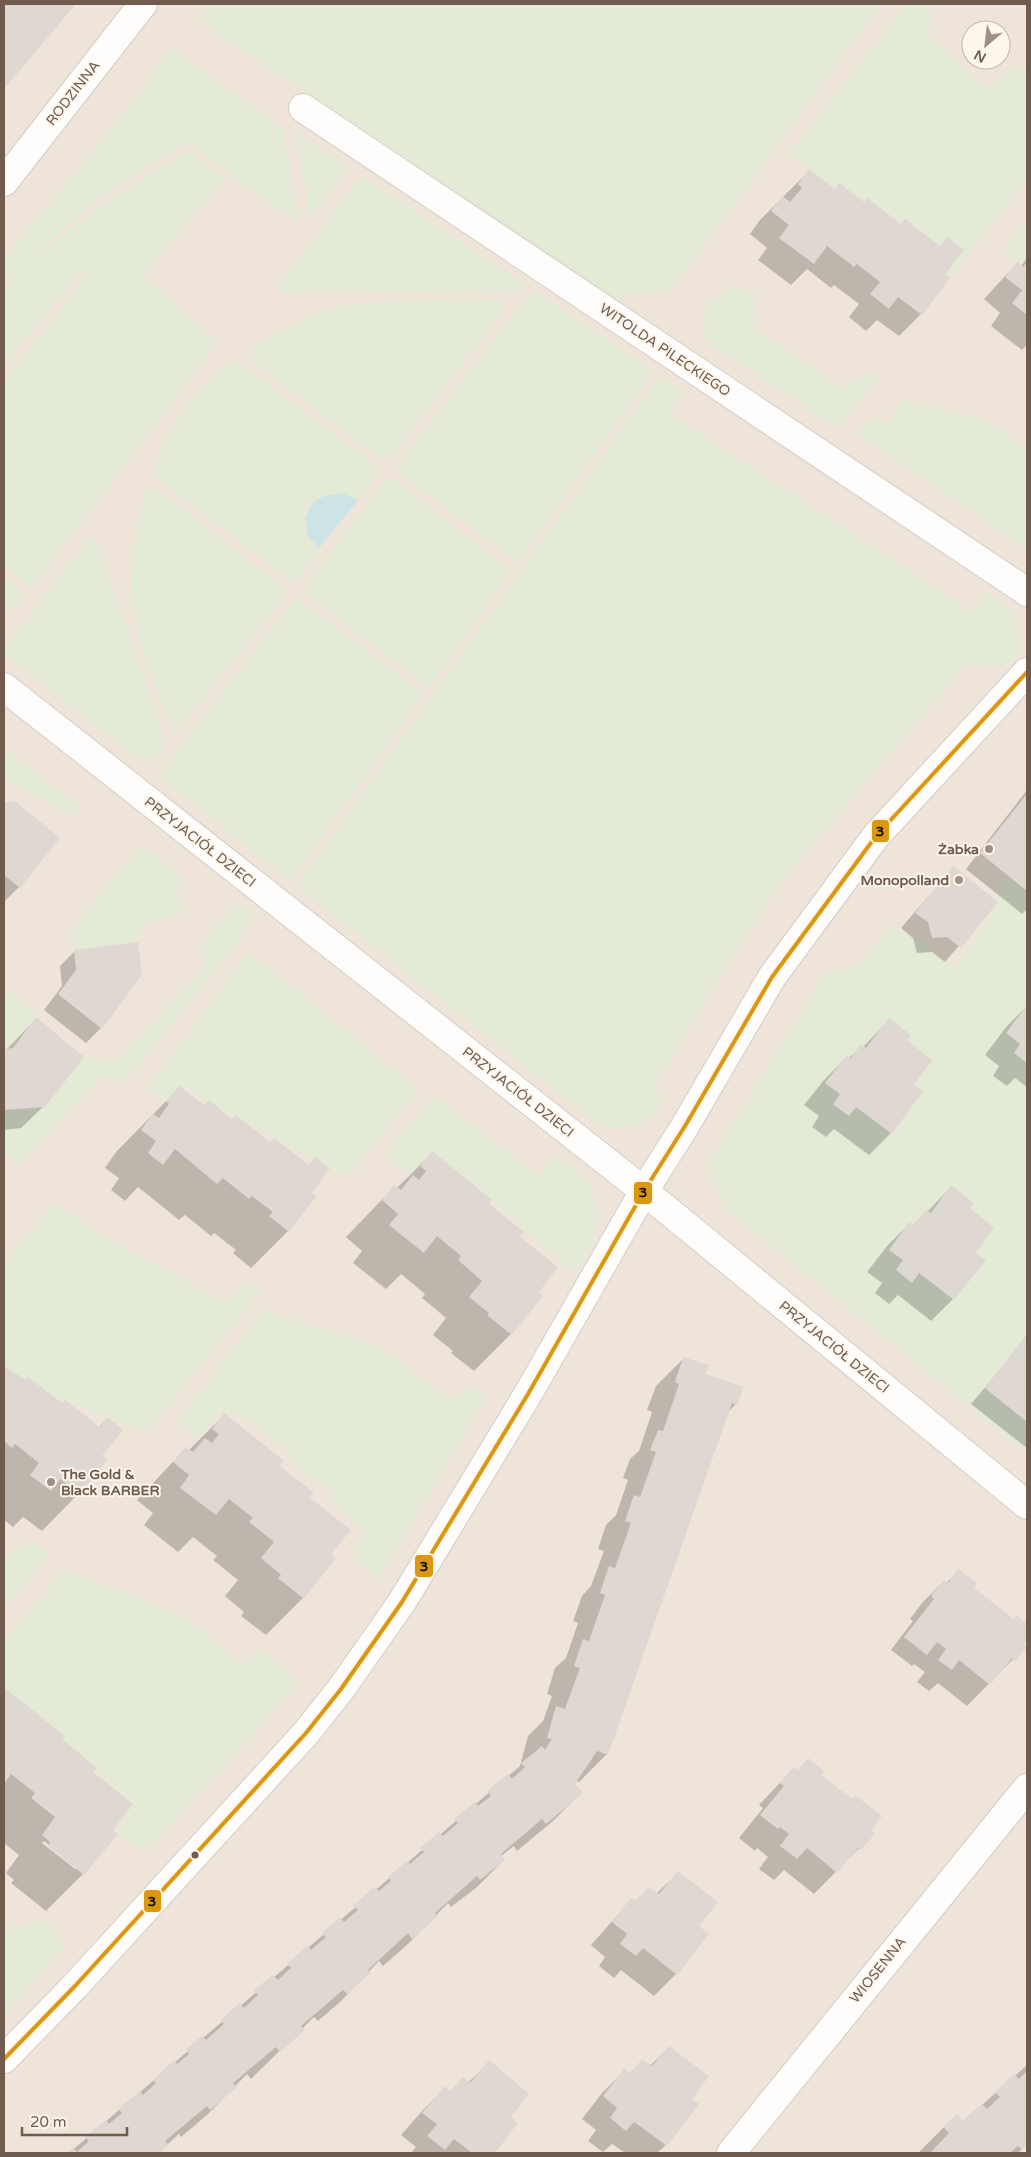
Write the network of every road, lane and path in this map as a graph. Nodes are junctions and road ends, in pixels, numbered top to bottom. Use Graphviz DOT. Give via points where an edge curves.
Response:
graph roads {
  1 [pos="143,4"];
  2 [pos="303,108"];
  3 [pos="4,182"];
  4 [pos="1027,592"];
  5 [pos="1027,672"];
  6 [pos="4,687"];
  7 [pos="644,1192"];
  8 [pos="1027,1505"];
  9 [pos="1027,1788"];
  10 [pos="4,2059"];
  11 [pos="731,2153"];
  1 -- 3 [label="street, RODZINNA"];
  2 -- 4 [label="street, WITOLDA PILECKIEGO"];
  5 -- 7 [label="street" via="876,836 778,970"];
  6 -- 7 [label="street, PRZYJACIÓŁ DZIECI"];
  7 -- 8 [label="street, PRZYJACIÓŁ DZIECI"];
  7 -- 10 [label="street" via="528,1394 407,1594 341,1689 306,1733"];
  9 -- 11 [label="street, WIOSENNA"];
}
